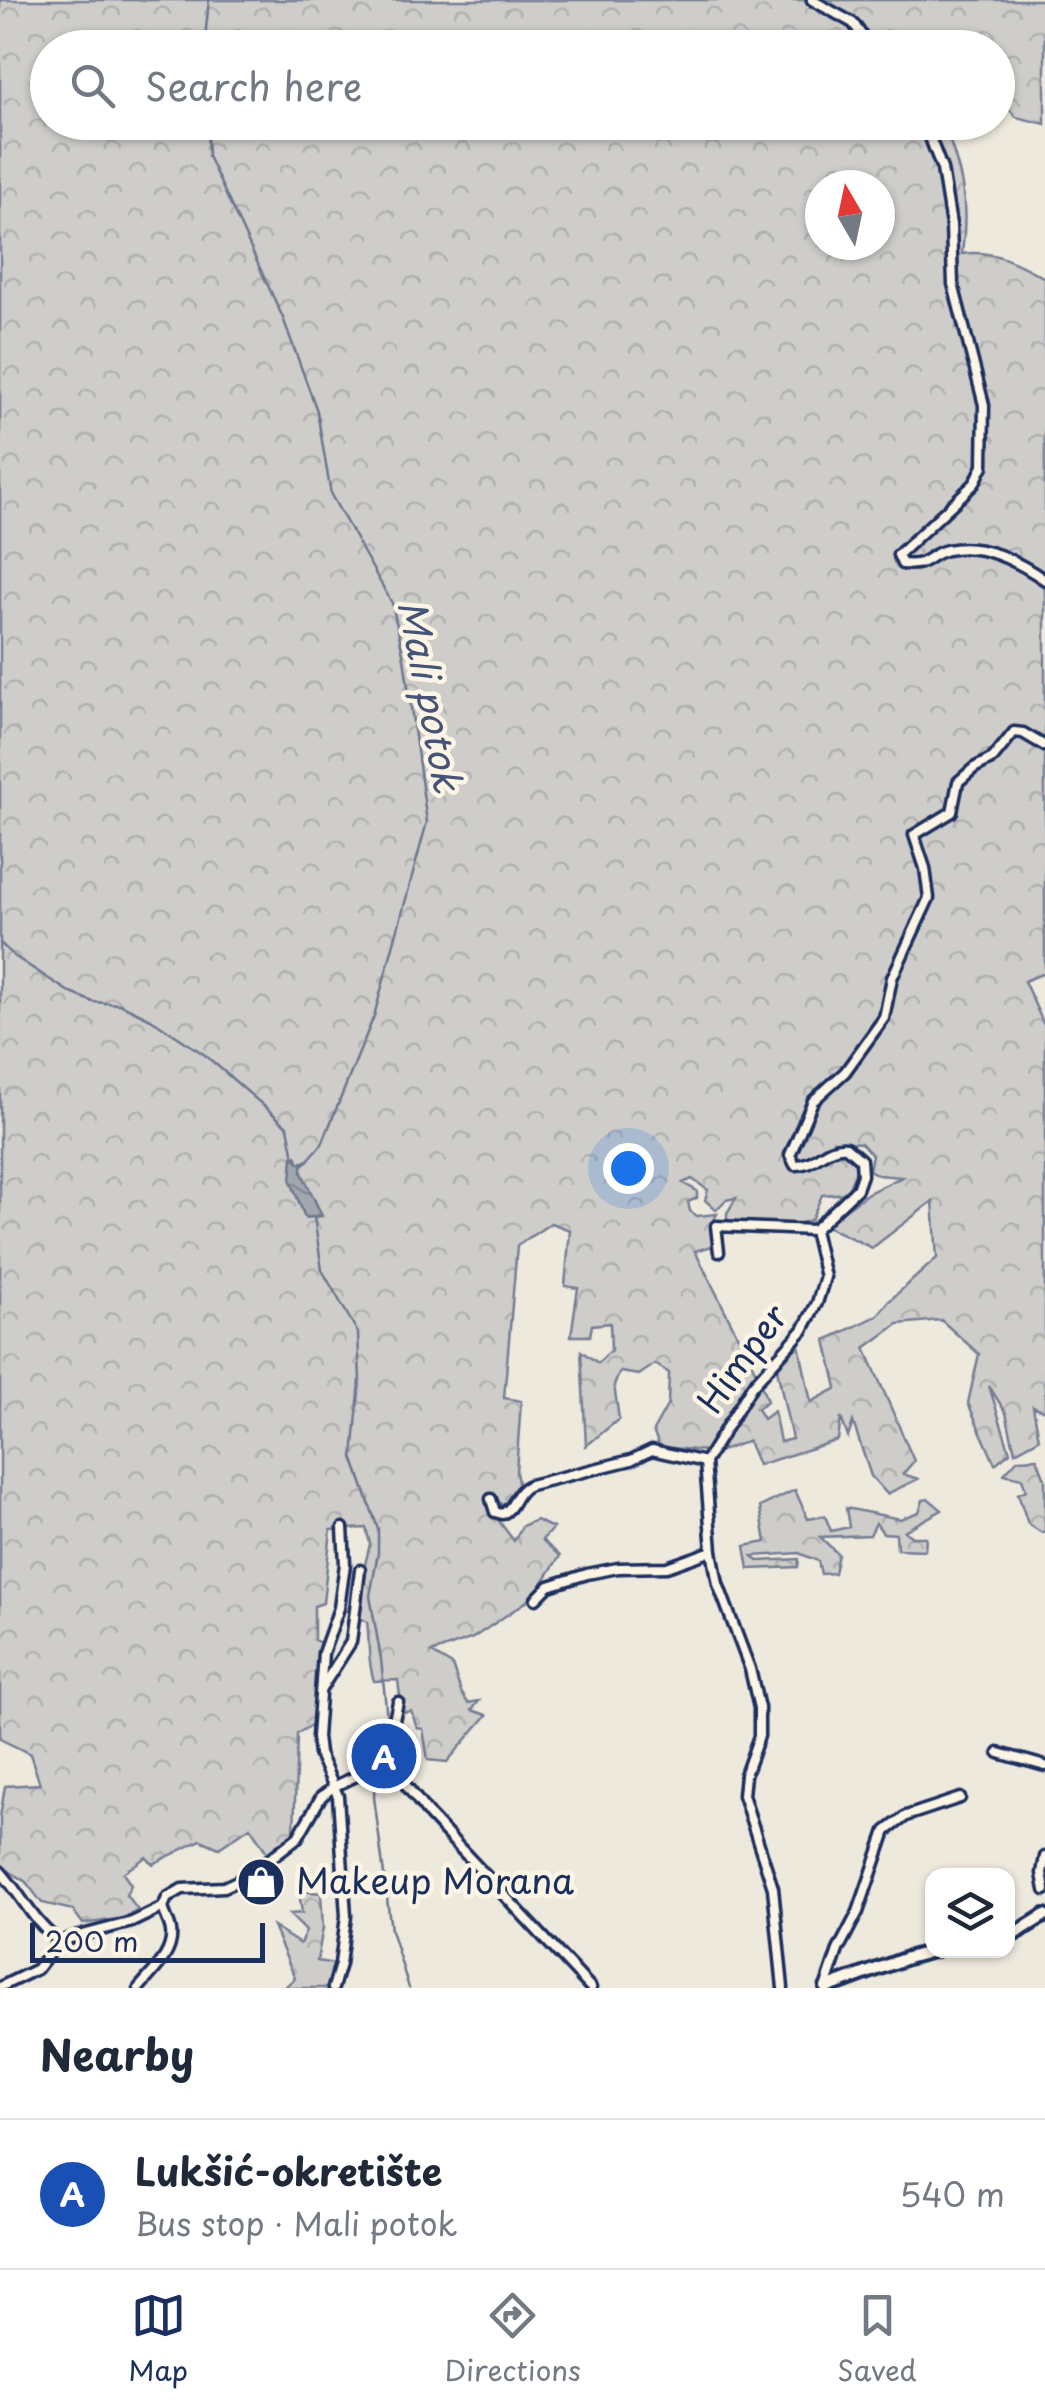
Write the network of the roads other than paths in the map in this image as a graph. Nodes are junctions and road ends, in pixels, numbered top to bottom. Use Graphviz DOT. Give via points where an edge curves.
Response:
graph roads {
  1 [pos="812,0"];
  2 [pos="858,30"];
  3 [pos="931,140"];
  4 [pos="1045,580"];
  5 [pos="1045,746"];
  6 [pos="814,1230"];
  7 [pos="718,1252"];
  8 [pos="705,1462"];
  9 [pos="491,1499"];
  10 [pos="343,1528"];
  11 [pos="712,1552"];
  12 [pos="360,1570"];
  13 [pos="536,1599"];
  14 [pos="321,1688"];
  15 [pos="398,1702"];
  16 [pos="999,1753"];
  17 [pos="391,1766"];
  18 [pos="1045,1766"];
  19 [pos="332,1787"];
  20 [pos="960,1798"];
  21 [pos="1045,1857"];
  22 [pos="0,1871"];
  23 [pos="1045,1890"];
  24 [pos="163,1907"];
  25 [pos="1045,1915"];
  26 [pos="1015,1934"];
  27 [pos="62,1942"];
  28 [pos="925,1953"];
  29 [pos="0,1987"];
  30 [pos="139,1988"];
  31 [pos="333,1988"];
  32 [pos="591,1988"];
  33 [pos="783,1988"];
  34 [pos="825,1988"];
  1 -- 2 [label="street"];
  3 -- 4 [label="street" via="951,225 954,284 984,404 983,466 974,484 898,555 902,564 918,566 944,550 978,549"];
  5 -- 6 [label="street" via="1014,732 993,758 958,782 952,812 914,834 929,898 892,978 884,1018 845,1072 813,1101 790,1155 802,1166 831,1148 846,1147 862,1160 860,1184"];
  6 -- 7 [label="street" via="716,1226"];
  6 -- 8 [label="street, Himper" via="825,1277 817,1303 803,1330 752,1386"];
  8 -- 9 [label="street" via="652,1450 530,1484 502,1514"];
  8 -- 11 [label="street"];
  10 -- 14 [label="street" via="345,1564"];
  11 -- 13 [label="street" via="659,1569 587,1574 554,1584"];
  11 -- 33 [label="street" via="758,1696 760,1729 743,1795 772,1883"];
  12 -- 14 [label="street" via="351,1642"];
  14 -- 19 [label="street" via="316,1743"];
  15 -- 17 [label="street"];
  16 -- 18 [label="street"];
  17 -- 19 [label="street"];
  17 -- 32 [label="street"];
  19 -- 24 [label="street" via="298,1837 264,1865 229,1886 182,1888"];
  19 -- 31 [label="street" via="346,1916"];
  20 -- 34 [label="street" via="906,1816 886,1831"];
  21 -- 23 [label="street"];
  22 -- 27 [label="street"];
  24 -- 27 [label="street"];
  24 -- 30 [label="street" via="170,1945"];
  25 -- 26 [label="main road"];
  27 -- 29 [label="street" via="37,1969"];
  28 -- 34 [label="main road"];
}
